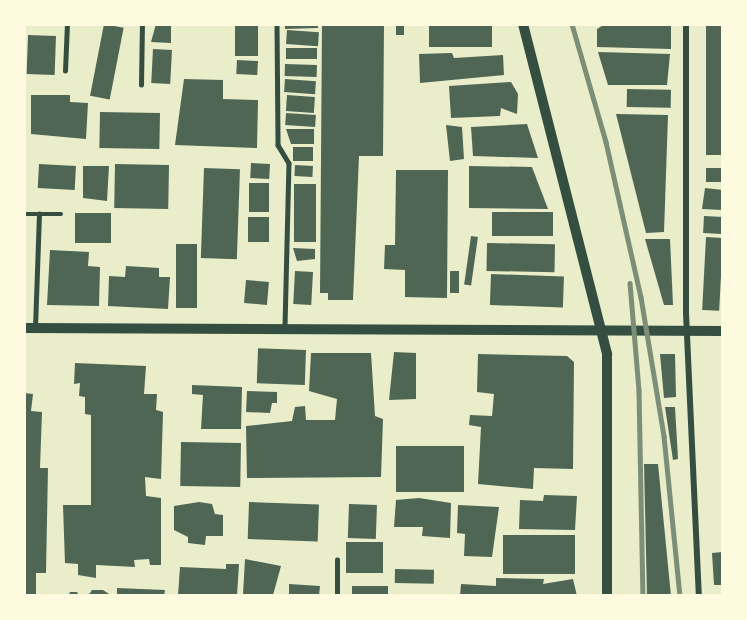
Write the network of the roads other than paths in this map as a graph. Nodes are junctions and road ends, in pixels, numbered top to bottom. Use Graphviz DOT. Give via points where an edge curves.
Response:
graph roads {
  1 [pos="67,24"];
  2 [pos="142,24"];
  3 [pos="277,24"];
  4 [pos="523,24"];
  5 [pos="686,24"];
  6 [pos="65,71"];
  7 [pos="141,85"];
  8 [pos="24,214"];
  9 [pos="39,214"];
  10 [pos="61,214"];
  11 [pos="29,328"];
  12 [pos="285,328"];
  13 [pos="601,330"];
  14 [pos="690,330"];
  15 [pos="723,331"];
  16 [pos="337,560"];
  17 [pos="337,596"];
  18 [pos="607,596"];
  19 [pos="699,596"];
  1 -- 6 [label="lane"];
  2 -- 7 [label="lane"];
  3 -- 12 [label="lane" via="278,145 289,163"];
  4 -- 13 [label="street"];
  5 -- 14 [label="street"];
  8 -- 9 [label="lane"];
  9 -- 10 [label="lane"];
  9 -- 11 [label="lane"];
  11 -- 12 [label="street"];
  12 -- 13 [label="street"];
  13 -- 14 [label="street"];
  13 -- 18 [label="street" via="607,354"];
  14 -- 15 [label="street"];
  14 -- 19 [label="street" via="691,521"];
  16 -- 17 [label="lane"];
}
